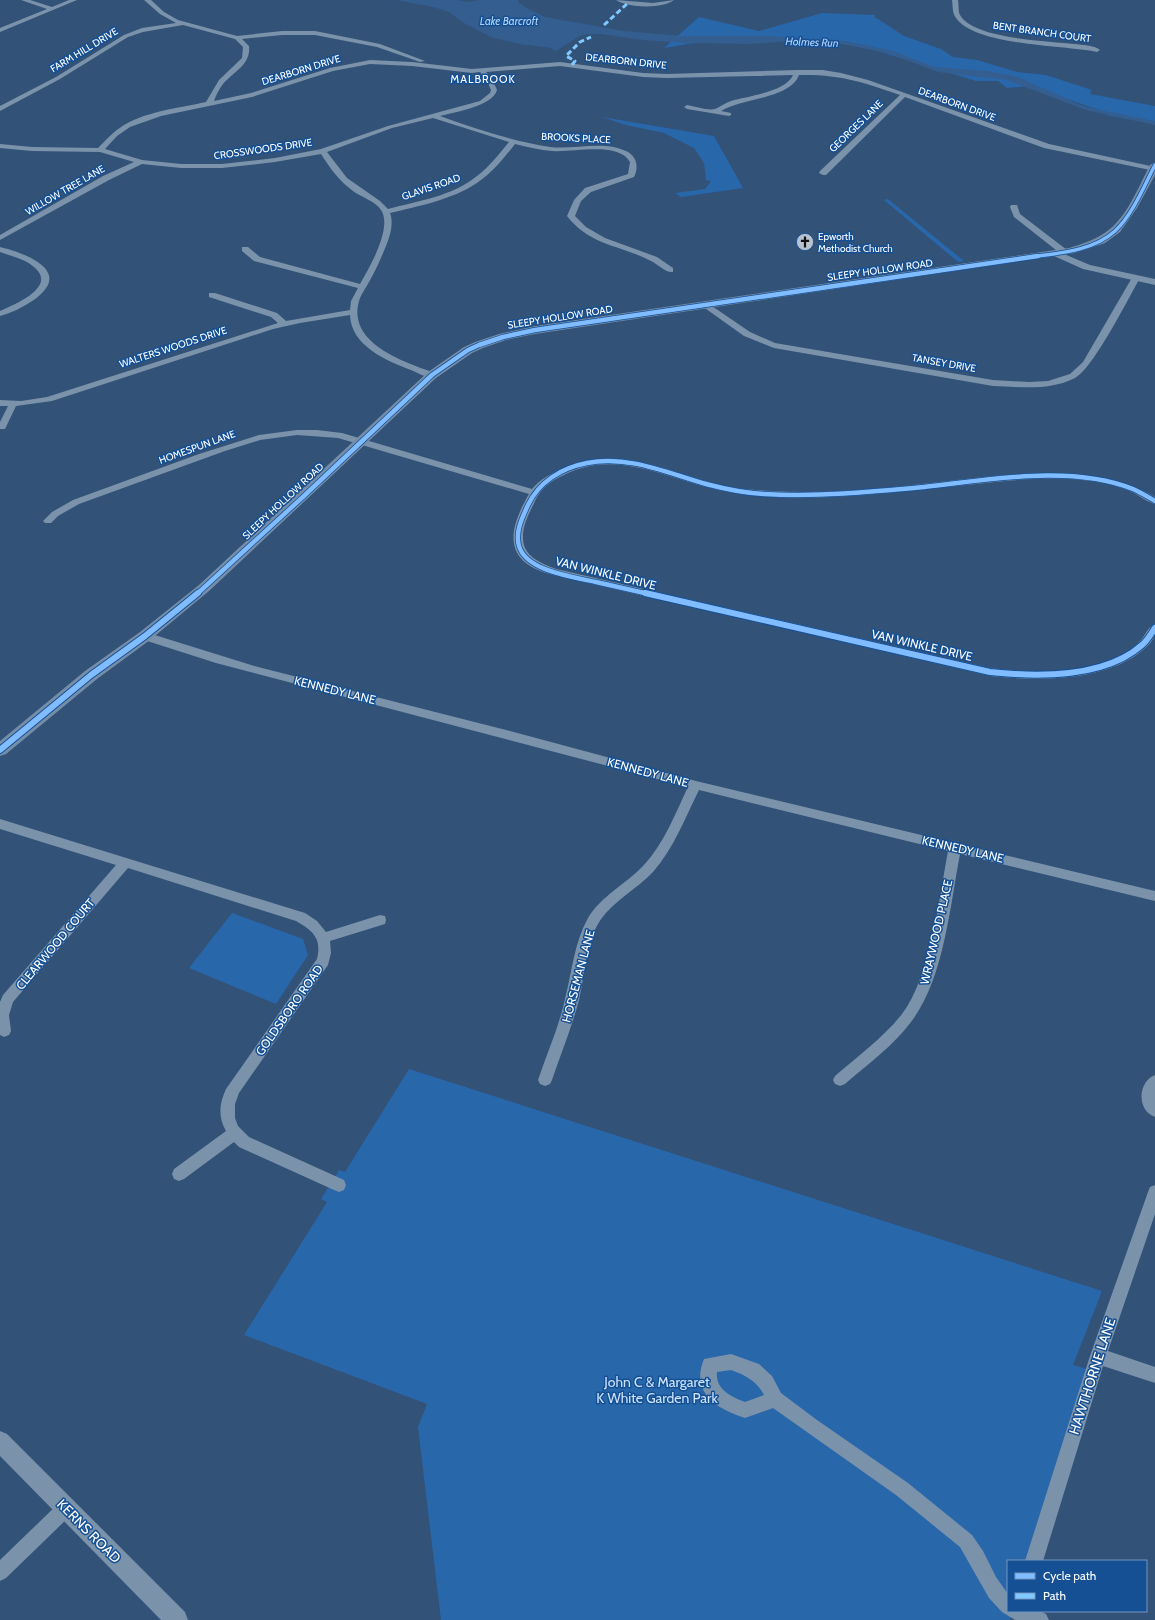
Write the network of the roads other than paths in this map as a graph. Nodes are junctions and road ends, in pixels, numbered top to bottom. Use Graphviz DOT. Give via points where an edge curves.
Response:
graph roads {
  1 [pos="24,0"];
  2 [pos="74,0"];
  3 [pos="147,0"];
  4 [pos="619,0"];
  5 [pos="672,0"];
  6 [pos="955,0"];
  7 [pos="53,9"];
  8 [pos="183,23"];
  9 [pos="0,30"];
  10 [pos="237,38"];
  11 [pos="1097,50"];
  12 [pos="432,65"];
  13 [pos="482,71"];
  14 [pos="797,72"];
  15 [pos="904,95"];
  16 [pos="210,103"];
  17 [pos="687,107"];
  18 [pos="0,109"];
  19 [pos="716,111"];
  20 [pos="729,114"];
  21 [pos="432,116"];
  22 [pos="514,142"];
  23 [pos="0,146"];
  24 [pos="100,150"];
  25 [pos="323,151"];
  26 [pos="141,162"];
  27 [pos="1154,167"];
  28 [pos="823,173"];
  29 [pos="1014,207"];
  30 [pos="386,212"];
  31 [pos="0,238"];
  32 [pos="0,249"];
  33 [pos="245,249"];
  34 [pos="1060,253"];
  35 [pos="670,270"];
  36 [pos="1136,278"];
  37 [pos="1155,282"];
  38 [pos="362,287"];
  39 [pos="212,295"];
  40 [pos="706,306"];
  41 [pos="353,312"];
  42 [pos="0,314"];
  43 [pos="284,323"];
  44 [pos="432,375"];
  45 [pos="0,403"];
  46 [pos="12,404"];
  47 [pos="2,428"];
  48 [pos="362,442"];
  49 [pos="535,493"];
  50 [pos="1155,501"];
  51 [pos="48,521"];
  52 [pos="1155,628"];
  53 [pos="145,636"];
  54 [pos="0,750"];
  55 [pos="695,785"];
  56 [pos="0,824"];
  57 [pos="955,848"];
  58 [pos="125,863"];
  59 [pos="1155,896"];
  60 [pos="380,920"];
  61 [pos="323,938"];
  62 [pos="4,1032"];
  63 [pos="545,1080"];
  64 [pos="840,1080"];
  65 [pos="1155,1081"];
  66 [pos="1155,1111"];
  67 [pos="234,1134"];
  68 [pos="179,1174"];
  69 [pos="339,1185"];
  70 [pos="1155,1192"];
  71 [pos="1098,1356"];
  72 [pos="1155,1375"];
  73 [pos="775,1399"];
  74 [pos="0,1442"];
  75 [pos="66,1508"];
  76 [pos="1034,1560"];
  77 [pos="0,1572"];
  78 [pos="1007,1605"];
  79 [pos="1020,1612"];
  80 [pos="177,1620"];
  81 [pos="1040,1620"];
  1 -- 7 [label="street"];
  2 -- 7 [label="street"];
  3 -- 8 [label="street" via="162,13"];
  4 -- 5 [label="street" via="653,4"];
  6 -- 11 [label="street, BENT BRANCH COURT" via="959,18 981,32"];
  7 -- 9 [label="street"];
  8 -- 10 [label="street"];
  8 -- 18 [label="street, FARM HILL DRIVE" via="142,30 126,36 58,78"];
  10 -- 12 [label="street" via="289,32 321,34 378,45"];
  10 -- 16 [label="street" via="246,46 247,54 217,86"];
  12 -- 13 [label="street, DEARBORN DRIVE"];
  12 -- 16 [label="street, DEARBORN DRIVE" via="361,63 318,73 252,95"];
  13 -- 14 [label="street, DEARBORN DRIVE" via="546,64 655,76"];
  13 -- 21 [label="street, CROSSWOODS DRIVE" via="490,81 493,94 464,108"];
  14 -- 15 [label="street, DEARBORN DRIVE" via="842,74"];
  14 -- 19 [label="street" via="794,80 782,88"];
  15 -- 27 [label="street, DEARBORN DRIVE" via="1047,146"];
  15 -- 28 [label="street, GEORGES LANE"];
  16 -- 24 [label="street, DEARBORN DRIVE" via="167,112 135,123 115,135"];
  17 -- 19 [label="street"];
  19 -- 20 [label="street"];
  21 -- 22 [label="street, BROOKS PLACE"];
  21 -- 25 [label="street, CROSSWOODS DRIVE" via="390,127"];
  22 -- 30 [label="street, GLAVIS ROAD" via="486,173 464,187"];
  22 -- 35 [label="street, BROOKS PLACE" via="553,149 595,147 610,149 628,156 634,161 630,175 588,190 578,200 570,216 602,240 654,259"];
  23 -- 24 [label="street, CROSSWOODS DRIVE"];
  24 -- 26 [label="street, CROSSWOODS DRIVE"];
  25 -- 26 [label="street, CROSSWOODS DRIVE" via="275,160 212,166 169,166"];
  25 -- 30 [label="street" via="343,179"];
  26 -- 31 [label="street, WILLOW TREE LANE" via="106,178"];
  27 -- 34 [label="main road, SLEEPY HOLLOW ROAD" via="1117,229 1095,243"];
  29 -- 34 [label="street" via="1017,215"];
  30 -- 38 [label="street" via="386,240"];
  32 -- 42 [label="street" via="38,265 46,278 32,299"];
  33 -- 38 [label="street" via="257,258"];
  34 -- 36 [label="street" via="1087,267"];
  34 -- 40 [label="main road, SLEEPY HOLLOW ROAD"];
  36 -- 37 [label="street"];
  36 -- 40 [label="street, TANSEY DRIVE" via="1088,363 1073,376 1041,384 993,383 774,345 741,332"];
  38 -- 41 [label="street"];
  39 -- 43 [label="street" via="274,315"];
  40 -- 44 [label="main road, SLEEPY HOLLOW ROAD" via="502,336 468,350"];
  41 -- 43 [label="street, WALTERS WOODS DRIVE"];
  41 -- 44 [label="street" via="357,329 374,348 391,359"];
  43 -- 46 [label="street, WALTERS WOODS DRIVE" via="49,399"];
  44 -- 48 [label="main road, SLEEPY HOLLOW ROAD"];
  45 -- 46 [label="street, WALTERS WOODS DRIVE"];
  46 -- 47 [label="street"];
  48 -- 49 [label="street"];
  48 -- 51 [label="street, HOMESPUN LANE" via="339,435 313,432 278,433 253,438 76,502"];
  48 -- 53 [label="main road, SLEEPY HOLLOW ROAD" via="204,588"];
  49 -- 50 [label="street, VAN WINKLE DRIVE" via="547,482 577,466 588,462 611,460 642,464 720,488 760,494 854,493 997,479 1064,476 1113,484"];
  49 -- 52 [label="street, VAN WINKLE DRIVE" via="520,522 516,539 523,554 541,567 574,577 990,672 1043,675 1104,665 1133,653 1144,644"];
  53 -- 54 [label="main road, SLEEPY HOLLOW ROAD"];
  53 -- 55 [label="street, KENNEDY LANE" via="282,676"];
  55 -- 57 [label="street, KENNEDY LANE"];
  55 -- 63 [label="street, HORSEMAN LANE" via="660,854 648,870 604,906 593,921 586,939 572,1000"];
  56 -- 58 [label="street"];
  57 -- 59 [label="street, KENNEDY LANE"];
  57 -- 64 [label="street, WRAYWOOD PLACE" via="934,952 922,994 900,1026"];
  58 -- 61 [label="street" via="300,917 312,923"];
  58 -- 62 [label="street, CLEARWOOD COURT" via="8,999 1,1022"];
  60 -- 61 [label="street"];
  61 -- 67 [label="street, GOLDSBORO ROAD" via="326,946 323,961 233,1089 227,1108 228,1121"];
  65 -- 66 [label="street" via="1151,1083 1147,1094 1150,1106"];
  67 -- 68 [label="street"];
  67 -- 69 [label="street" via="244,1142"];
  70 -- 71 [label="street, HAWTHORNE LANE"];
  71 -- 72 [label="street"];
  71 -- 76 [label="street, HAWTHORNE LANE"];
  73 -- 78 [label="street" via="902,1489 966,1540 992,1587"];
  74 -- 75 [label="street, KERNS ROAD"];
  75 -- 77 [label="street"];
  75 -- 80 [label="street, KERNS ROAD"];
  79 -- 81 [label="street"];
}
